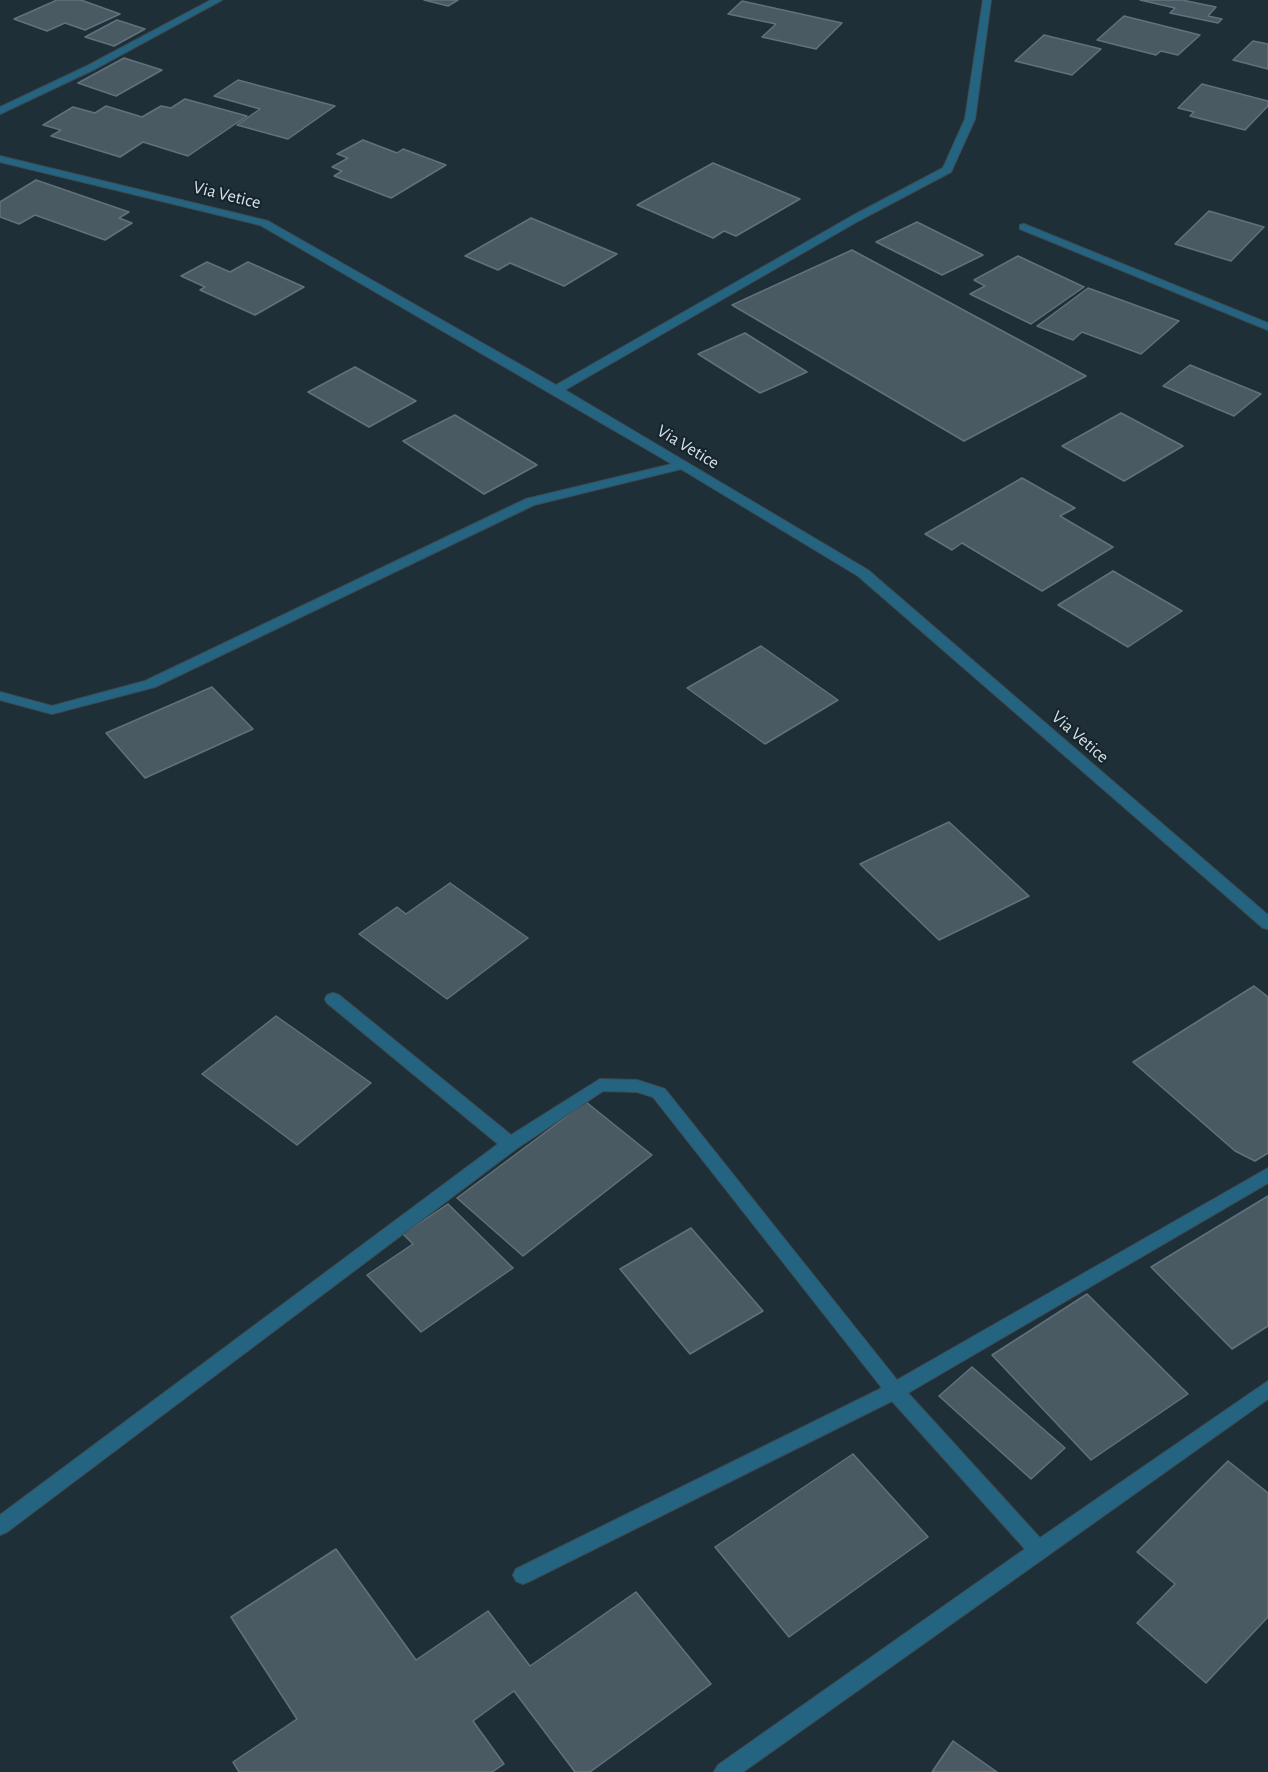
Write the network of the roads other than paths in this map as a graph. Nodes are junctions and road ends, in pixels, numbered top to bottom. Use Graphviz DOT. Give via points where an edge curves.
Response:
graph roads {
  1 [pos="218,0"];
  2 [pos="987,0"];
  3 [pos="0,111"];
  4 [pos="0,159"];
  5 [pos="1024,227"];
  6 [pos="1268,327"];
  7 [pos="556,390"];
  8 [pos="682,465"];
  9 [pos="0,696"];
  10 [pos="1268,924"];
  11 [pos="333,999"];
  12 [pos="510,1144"];
  13 [pos="1268,1175"];
  14 [pos="1268,1389"];
  15 [pos="895,1391"];
  16 [pos="0,1526"];
  17 [pos="1039,1551"];
  18 [pos="523,1575"];
  19 [pos="725,1772"];
  1 -- 3 [label="street"];
  2 -- 7 [label="street" via="970,119 946,170"];
  4 -- 7 [label="street, Via Vetice" via="264,223"];
  5 -- 6 [label="street"];
  7 -- 8 [label="street, Via Vetice"];
  8 -- 9 [label="street" via="530,502 150,684 52,710"];
  8 -- 10 [label="street, Via Vetice" via="863,573"];
  11 -- 12 [label="street"];
  12 -- 15 [label="street" via="600,1085 637,1086 659,1093"];
  12 -- 16 [label="street"];
  13 -- 15 [label="street"];
  14 -- 17 [label="street"];
  15 -- 17 [label="street"];
  15 -- 18 [label="street"];
  17 -- 19 [label="street"];
}
